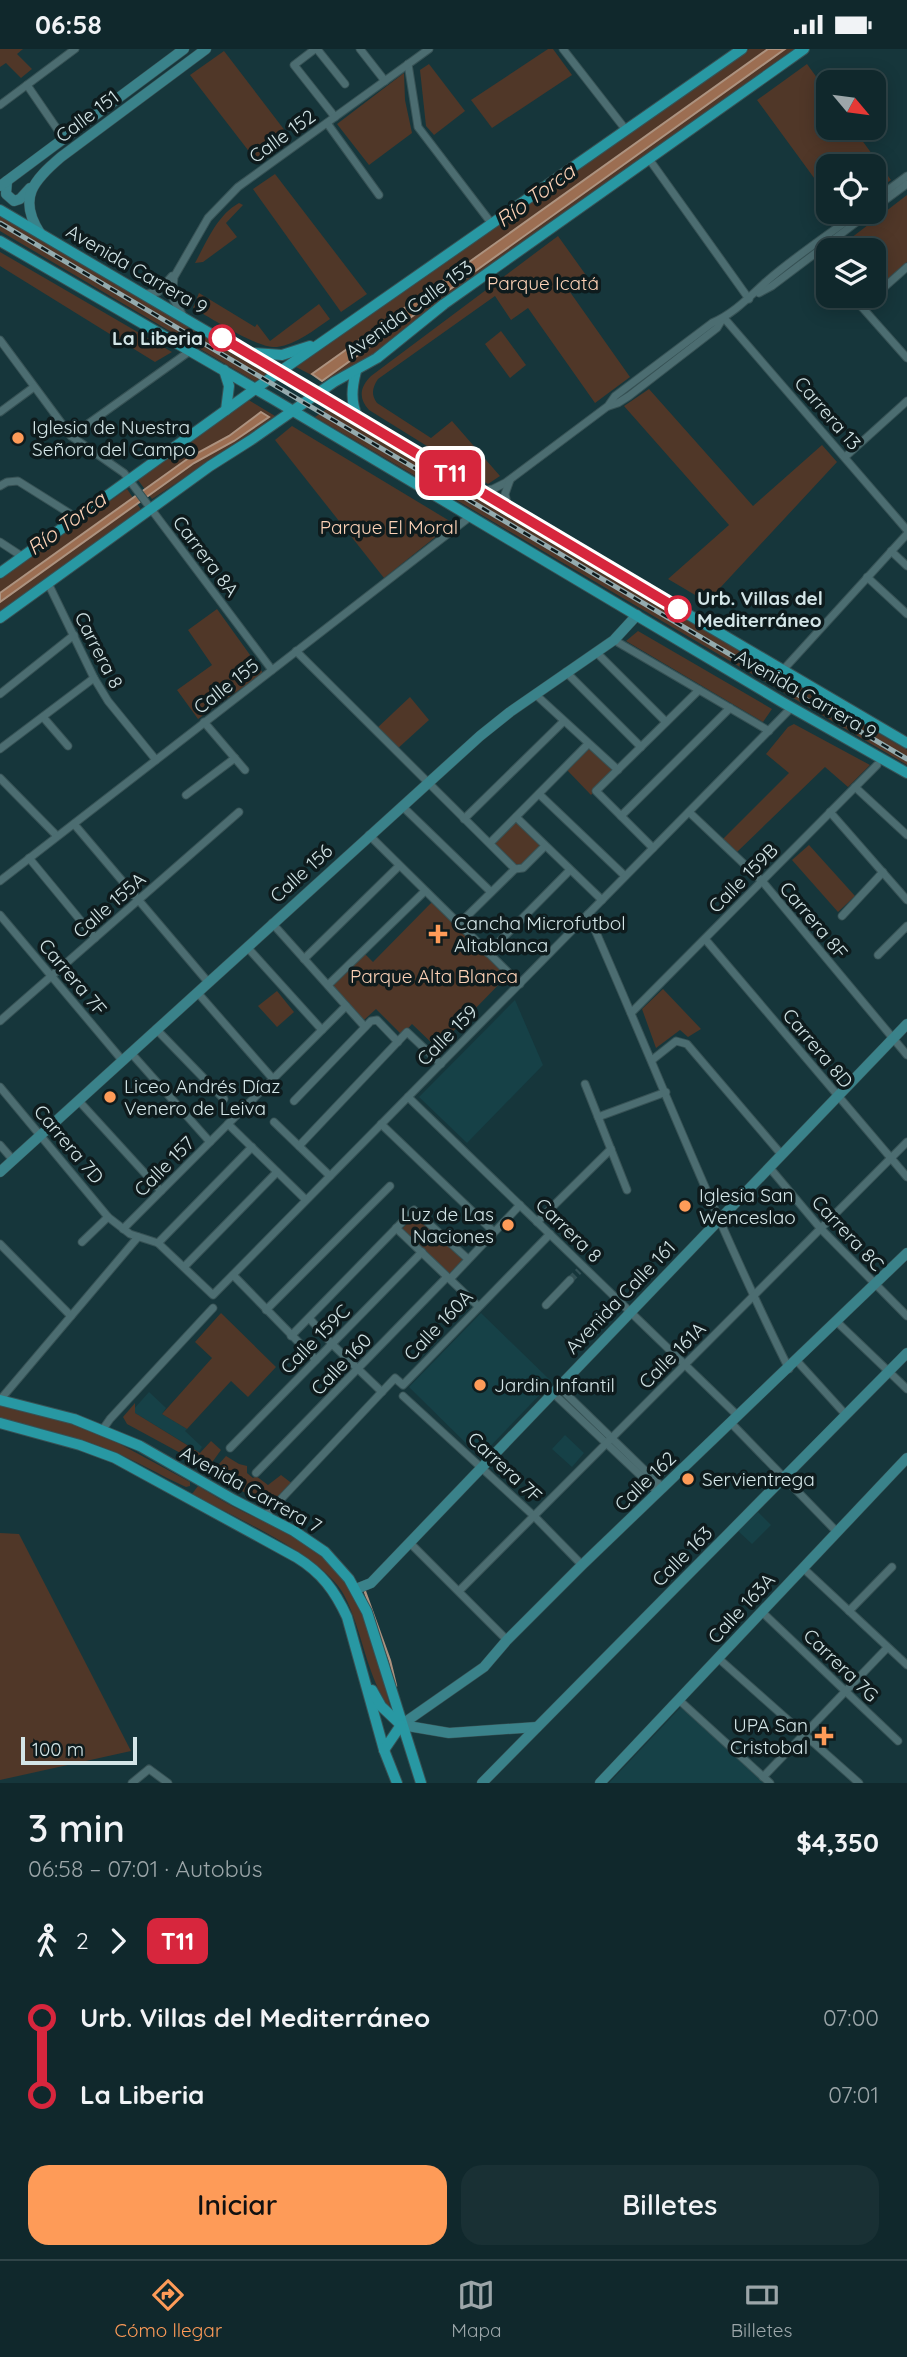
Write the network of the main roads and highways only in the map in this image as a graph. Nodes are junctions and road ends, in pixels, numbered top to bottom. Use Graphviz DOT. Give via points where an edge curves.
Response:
graph roads {
  1 [pos="742,49"];
  2 [pos="804,49"];
  3 [pos="0,210"];
  4 [pos="0,241"];
  5 [pos="331,337"];
  6 [pos="242,350"];
  7 [pos="224,370"];
  8 [pos="356,371"];
  9 [pos="280,372"];
  10 [pos="255,389"];
  11 [pos="314,393"];
  12 [pos="290,409"];
  13 [pos="226,410"];
  14 [pos="358,418"];
  15 [pos="0,573"];
  16 [pos="0,618"];
  17 [pos="907,743"];
  18 [pos="907,773"];
  19 [pos="0,1400"];
  20 [pos="0,1423"];
  21 [pos="189,1475"];
  22 [pos="162,1483"];
  23 [pos="363,1669"];
  24 [pos="401,1725"];
  25 [pos="384,1750"];
  26 [pos="397,1783"];
  27 [pos="421,1783"];
  1 -- 5 [label="main road, Avenida Calle 153"];
  2 -- 8 [label="main road, Avenida Calle 153" via="444,303"];
  3 -- 6 [label="main road, Avenida Carrera 9"];
  4 -- 7 [label="main road, Avenida Carrera 9"];
  5 -- 6 [label="main road" via="282,355"];
  5 -- 9 [label="main road, Avenida Calle 153"];
  6 -- 9 [label="main road, Avenida Carrera 9"];
  7 -- 10 [label="main road, Avenida Carrera 9"];
  7 -- 13 [label="main road" via="229,386"];
  8 -- 11 [label="main road, Avenida Calle 153"];
  8 -- 14 [label="main road" via="352,397"];
  9 -- 10 [label="main road, Avenida Calle 153"];
  9 -- 11 [label="main road, Avenida Carrera 9"];
  10 -- 12 [label="main road, Avenida Carrera 9"];
  10 -- 13 [label="main road, Avenida Calle 153"];
  11 -- 12 [label="main road, Avenida Calle 153"];
  11 -- 14 [label="main road, Avenida Carrera 9"];
  12 -- 16 [label="main road, Avenida Calle 153" via="148,506"];
  12 -- 18 [label="main road, Avenida Carrera 9"];
  13 -- 15 [label="main road, Avenida Calle 153" via="132,485 118,488"];
  14 -- 17 [label="main road, Avenida Carrera 9"];
  19 -- 21 [label="main road, Avenida Carrera 7" via="103,1429"];
  20 -- 22 [label="main road, Avenida Carrera 7" via="99,1451"];
  21 -- 22 [label="main road" via="193,1481 188,1490"];
  21 -- 24 [label="main road, Avenida Carrera 7" via="312,1541 341,1568 356,1589 374,1631"];
  22 -- 23 [label="main road, Avenida Carrera 7" via="320,1574 347,1617"];
  23 -- 24 [label="main road" via="381,1706"];
  23 -- 25 [label="main road, Avenida Carrera 7"];
  24 -- 25 [label="main road"];
  24 -- 27 [label="main road, Avenida Carrera 7"];
  25 -- 26 [label="main road, Avenida Carrera 7"];
}
